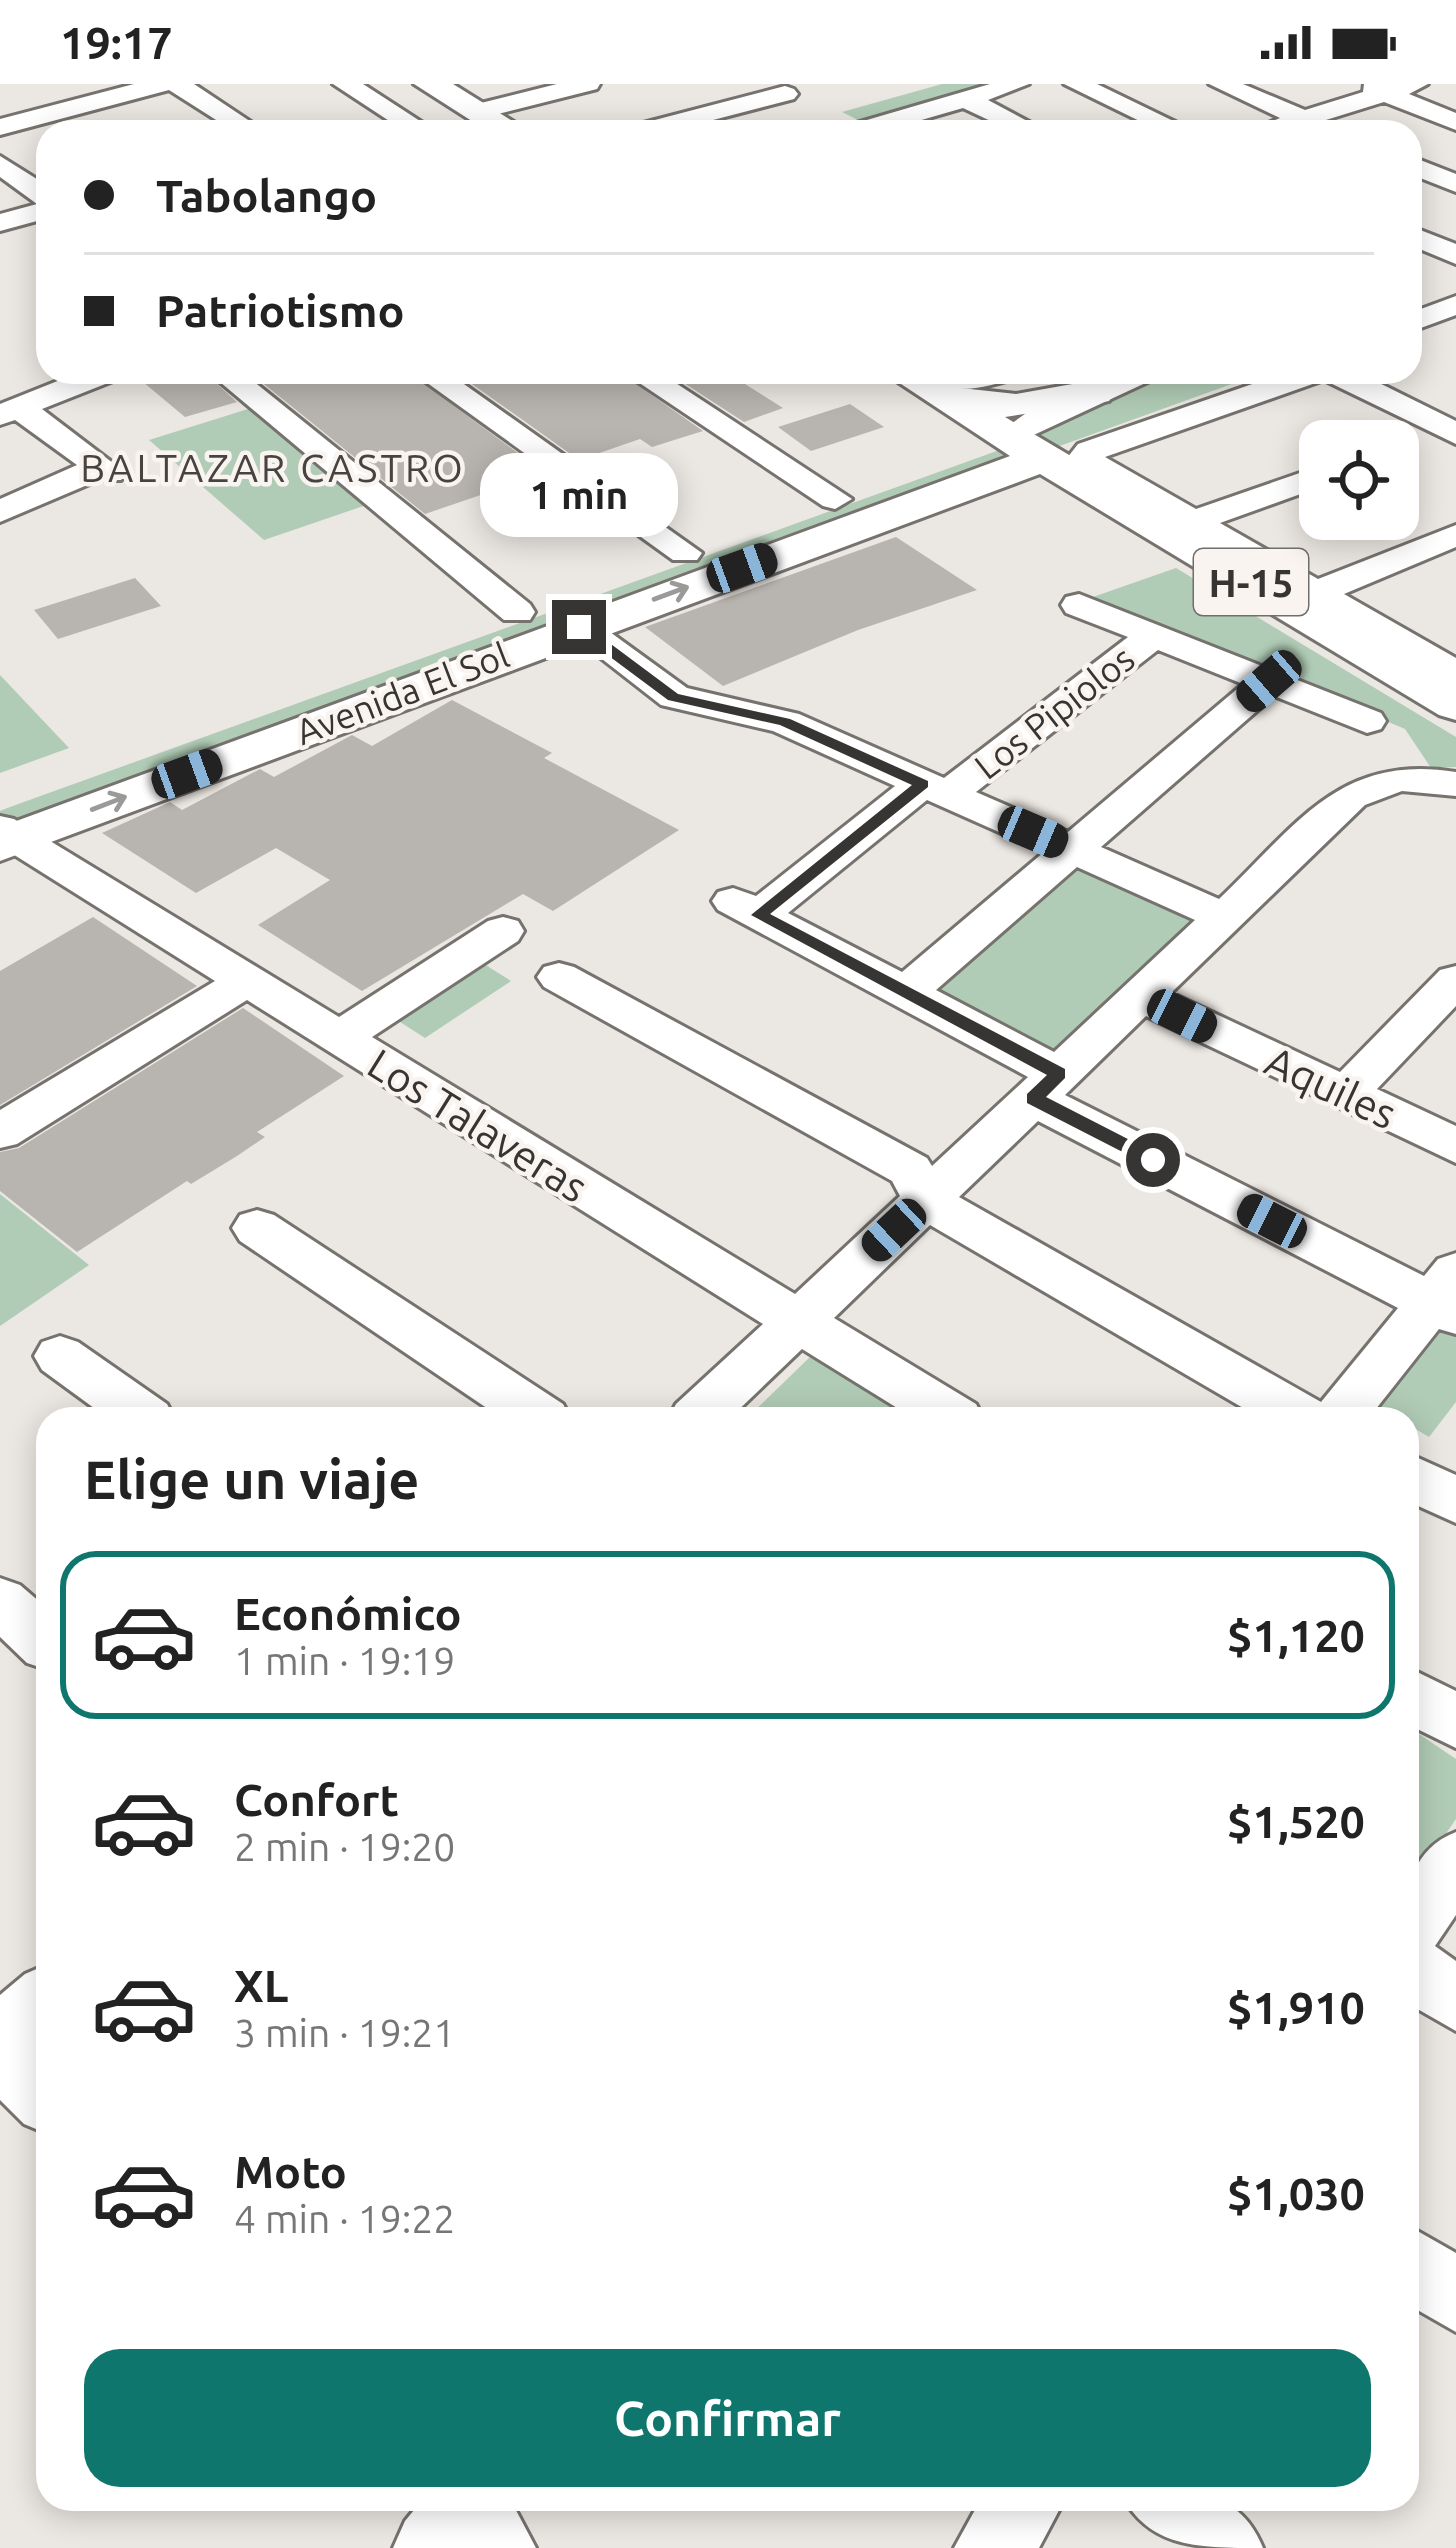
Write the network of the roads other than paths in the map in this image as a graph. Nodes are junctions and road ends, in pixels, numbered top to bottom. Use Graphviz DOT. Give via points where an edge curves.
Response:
graph roads {
  1 [pos="36,84"];
  2 [pos="163,84"];
  3 [pos="177,84"];
  4 [pos="345,84"];
  5 [pos="430,84"];
  6 [pos="453,84"];
  7 [pos="588,84"];
  8 [pos="930,84"];
  9 [pos="1017,84"];
  10 [pos="1076,84"];
  11 [pos="1221,84"];
  12 [pos="1416,84"];
  13 [pos="1372,89"];
  14 [pos="965,99"];
  15 [pos="71,108"];
  16 [pos="825,112"];
  17 [pos="495,117"];
  18 [pos="1304,118"];
  19 [pos="88,120"];
  20 [pos="234,120"];
  21 [pos="404,120"];
  22 [pos="750,120"];
  23 [pos="1010,120"];
  24 [pos="1156,120"];
  25 [pos="1298,120"];
  26 [pos="1309,120"];
  27 [pos="1456,122"];
  28 [pos="0,127"];
  29 [pos="0,164"];
  30 [pos="1422,169"];
  31 [pos="1456,184"];
  32 [pos="36,190"];
  33 [pos="36,212"];
  34 [pos="0,223"];
  35 [pos="1422,240"];
  36 [pos="1456,258"];
  37 [pos="1425,271"];
  38 [pos="1456,305"];
  39 [pos="1422,318"];
  40 [pos="1422,322"];
  41 [pos="1456,334"];
  42 [pos="77,384"];
  43 [pos="238,384"];
  44 [pos="444,384"];
  45 [pos="657,384"];
  46 [pos="951,384"];
  47 [pos="1114,384"];
  48 [pos="1244,384"];
  49 [pos="1283,384"];
  50 [pos="1357,384"];
  51 [pos="1095,392"];
  52 [pos="9,411"];
  53 [pos="1151,417"];
  54 [pos="1452,432"];
  55 [pos="1419,442"];
  56 [pos="1029,447"];
  57 [pos="97,464"];
  58 [pos="1299,484"];
  59 [pos="0,489"];
  60 [pos="835,499"];
  61 [pos="0,512"];
  62 [pos="1192,522"];
  63 [pos="1456,535"];
  64 [pos="685,553"];
  65 [pos="1313,594"];
  66 [pos="1078,605"];
  67 [pos="517,612"];
  68 [pos="579,627"];
  69 [pos="1154,635"];
  70 [pos="1269,681"];
  71 [pos="1448,681"];
  72 [pos="1367,721"];
  73 [pos="1438,781"];
  74 [pos="935,789"];
  75 [pos="3,829"];
  76 [pos="1076,850"];
  77 [pos="1222,916"];
  78 [pos="503,931"];
  79 [pos="559,977"];
  80 [pos="1456,980"];
  81 [pos="245,982"];
  82 [pos="906,992"];
  83 [pos="1141,996"];
  84 [pos="337,1039"];
  85 [pos="1046,1086"];
  86 [pos="1346,1094"];
  87 [pos="0,1132"];
  88 [pos="1456,1146"];
  89 [pos="926,1200"];
  90 [pos="257,1228"];
  91 [pos="1448,1296"];
  92 [pos="798,1322"];
  93 [pos="60,1356"];
  94 [pos="131,1407"];
  95 [pos="526,1407"];
  96 [pos="707,1407"];
  97 [pos="937,1407"];
  98 [pos="1285,1407"];
  99 [pos="1349,1407"];
  100 [pos="1419,1481"];
  101 [pos="1456,1501"];
  102 [pos="0,1602"];
  103 [pos="36,1634"];
  104 [pos="1419,1700"];
  105 [pos="1456,1722"];
  106 [pos="1456,1862"];
  107 [pos="1419,1916"];
  108 [pos="1419,1974"];
  109 [pos="1456,1999"];
  110 [pos="36,2007"];
  111 [pos="0,2039"];
  112 [pos="0,2053"];
  113 [pos="36,2088"];
  114 [pos="1419,2269"];
  115 [pos="1456,2296"];
  116 [pos="1019,2511"];
  117 [pos="1177,2511"];
  118 [pos="993,2548"];
  119 [pos="1224,2548"];
  1 -- 15 [label="street"];
  2 -- 15 [label="street"];
  3 -- 20 [label="street"];
  4 -- 21 [label="street"];
  5 -- 17 [label="main road"];
  6 -- 17 [label="street"];
  7 -- 17 [label="street"];
  8 -- 16 [label="street"];
  9 -- 14 [label="street"];
  10 -- 24 [label="street"];
  11 -- 18 [label="street"];
  12 -- 13 [label="street"];
  13 -- 18 [label="street"];
  13 -- 27 [label="street"];
  14 -- 16 [label="street"];
  14 -- 23 [label="street"];
  15 -- 19 [label="street"];
  15 -- 28 [label="street"];
  16 -- 22 [label="street"];
  18 -- 25 [label="street"];
  18 -- 26 [label="street"];
  29 -- 32 [label="street"];
  30 -- 31 [label="street"];
  33 -- 34 [label="street"];
  35 -- 36 [label="street"];
  36 -- 37 [label="street"];
  38 -- 39 [label="street"];
  40 -- 41 [label="street"];
  42 -- 52 [label="street"];
  43 -- 67 [label="street"];
  44 -- 64 [label="street"];
  45 -- 60 [label="street"];
  46 -- 51 [label="main road" via="1016,406"];
  46 -- 56 [label="main road, H-15"];
  47 -- 51 [label="street, Avenida El Sol"];
  48 -- 53 [label="street, Avenida El Sol"];
  49 -- 62 [label="street" via="1083,458"];
  50 -- 54 [label="street"];
  51 -- 53 [label="street" via="1145,398 1156,405"];
  51 -- 56 [label="street, Avenida El Sol"];
  52 -- 57 [label="street"];
  53 -- 56 [label="street, Avenida El Sol"];
  54 -- 55 [label="street"];
  56 -- 60 [label="main road, Avenida El Sol"];
  68 -- 56 [label="main road, Avenida El Sol, one-way"];
  56 -- 71 [label="main road, H-15"];
  57 -- 59 [label="street"];
  57 -- 61 [label="street"];
  58 -- 62 [label="street"];
  60 -- 64 [label="main road, Avenida El Sol"];
  62 -- 65 [label="street"];
  63 -- 65 [label="street"];
  64 -- 67 [label="main road, Avenida El Sol"];
  65 -- 71 [label="street"];
  66 -- 69 [label="street, Los Pipiolos"];
  67 -- 75 [label="main road, Avenida El Sol"];
  68 -- 74 [label="street" via="674,697 784,722"];
  75 -- 68 [label="main road, Avenida El Sol, one-way"];
  69 -- 70 [label="street"];
  69 -- 74 [label="street, Los Pipiolos"];
  70 -- 72 [label="street"];
  70 -- 76 [label="street"];
  73 -- 77 [label="street" via="1375,781"];
  74 -- 76 [label="street"];
  74 -- 82 [label="street, Los Pipiolos" via="746,908"];
  75 -- 81 [label="street, Los Talaveras"];
  76 -- 77 [label="street"];
  76 -- 82 [label="street"];
  77 -- 83 [label="street"];
  78 -- 84 [label="street"];
  79 -- 89 [label="street" via="910,1170"];
  80 -- 86 [label="street"];
  81 -- 84 [label="street, Los Talaveras"];
  81 -- 87 [label="street"];
  82 -- 85 [label="street"];
  83 -- 85 [label="street"];
  83 -- 86 [label="street, Aquiles"];
  84 -- 92 [label="street, Los Talaveras"];
  85 -- 89 [label="street"];
  85 -- 91 [label="street"];
  86 -- 88 [label="street, Aquiles"];
  89 -- 92 [label="street"];
  89 -- 98 [label="street"];
  90 -- 95 [label="street"];
  91 -- 99 [label="street"];
  92 -- 96 [label="street"];
  92 -- 97 [label="street, Los Talaveras"];
  93 -- 94 [label="street"];
  100 -- 101 [label="street"];
  102 -- 103 [label="street"];
  104 -- 105 [label="street"];
  106 -- 107 [label="street"];
  108 -- 109 [label="street"];
  110 -- 111 [label="street"];
  112 -- 113 [label="street"];
  114 -- 115 [label="street"];
  116 -- 118 [label="street"];
  117 -- 119 [label="street"];
}
